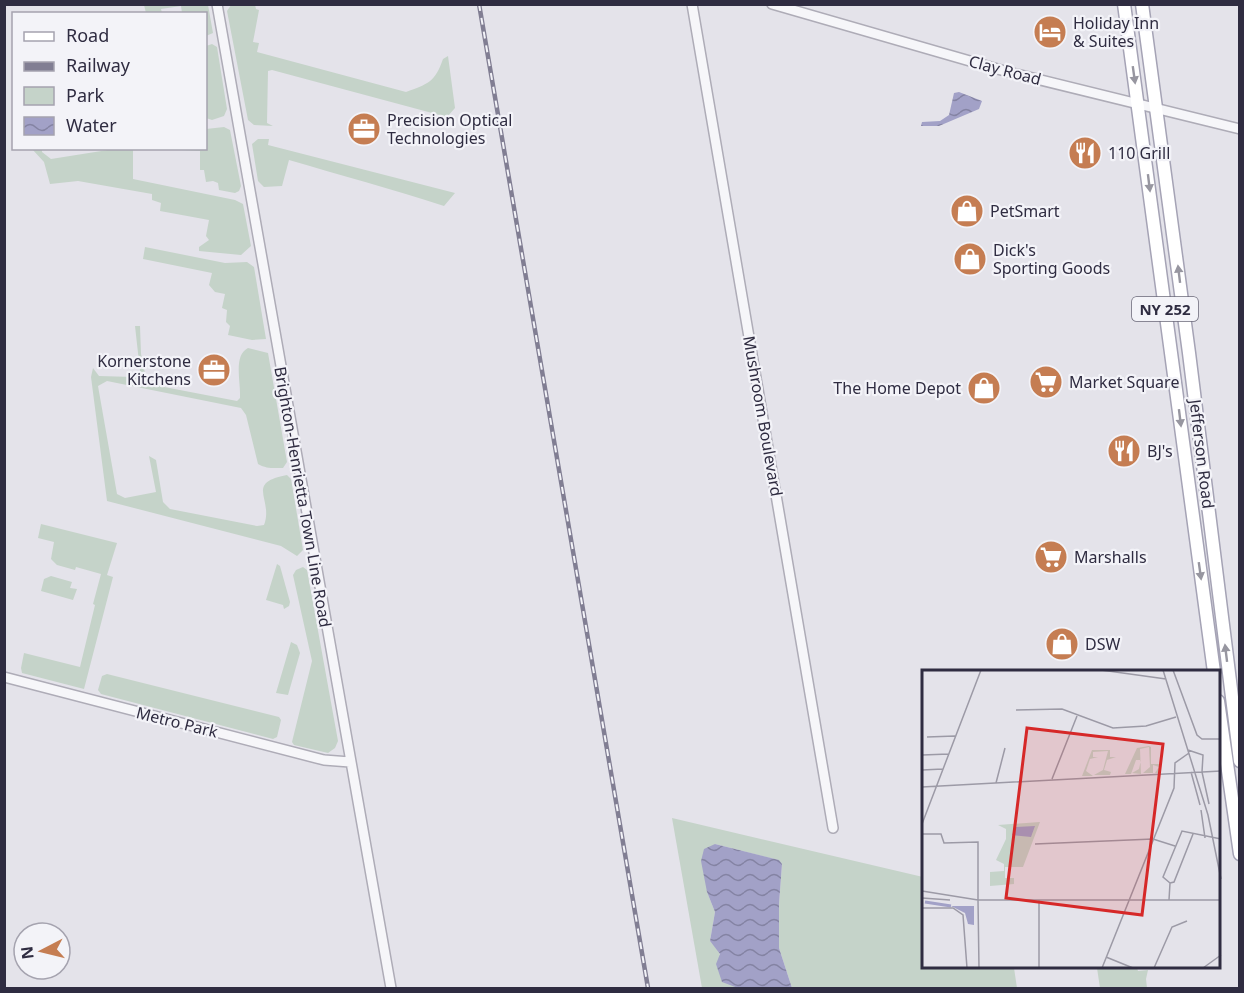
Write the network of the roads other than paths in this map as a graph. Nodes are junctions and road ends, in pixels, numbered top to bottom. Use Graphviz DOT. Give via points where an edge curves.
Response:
graph roads {
  1 [pos="217,4"];
  2 [pos="692,4"];
  3 [pos="772,4"];
  4 [pos="1124,4"];
  5 [pos="1142,4"];
  6 [pos="1138,104"];
  7 [pos="1157,109"];
  8 [pos="1239,129"];
  9 [pos="1214,670"];
  10 [pos="4,677"];
  11 [pos="1220,707"];
  12 [pos="1236,755"];
  13 [pos="350,762"];
  14 [pos="833,828"];
  15 [pos="1239,854"];
  16 [pos="391,988"];
  1 -- 13 [label="street, Brighton-Henrietta Town Line Road"];
  2 -- 14 [label="street, Mushroom Boulevard"];
  3 -- 6 [label="street, Clay Road" via="1008,72"];
  4 -- 6 [label="main road, Jefferson Road / NY 252, one-way"];
  5 -- 7 [label="main road, Jefferson Road / NY 252"];
  6 -- 7 [label="street, Clay Road"];
  6 -- 9 [label="main road, Jefferson Road / NY 252, one-way"];
  7 -- 8 [label="street, Clay Road"];
  12 -- 7 [label="main road, Jefferson Road / NY 252, one-way"];
  10 -- 13 [label="street, Metro Park" via="324,760"];
  11 -- 12 [label="main road, Jefferson Road / NY 252"];
  12 -- 15 [label="main road, Jefferson Road / NY 252"];
  13 -- 16 [label="street, Brighton-Henrietta Town Line Road"];
}
